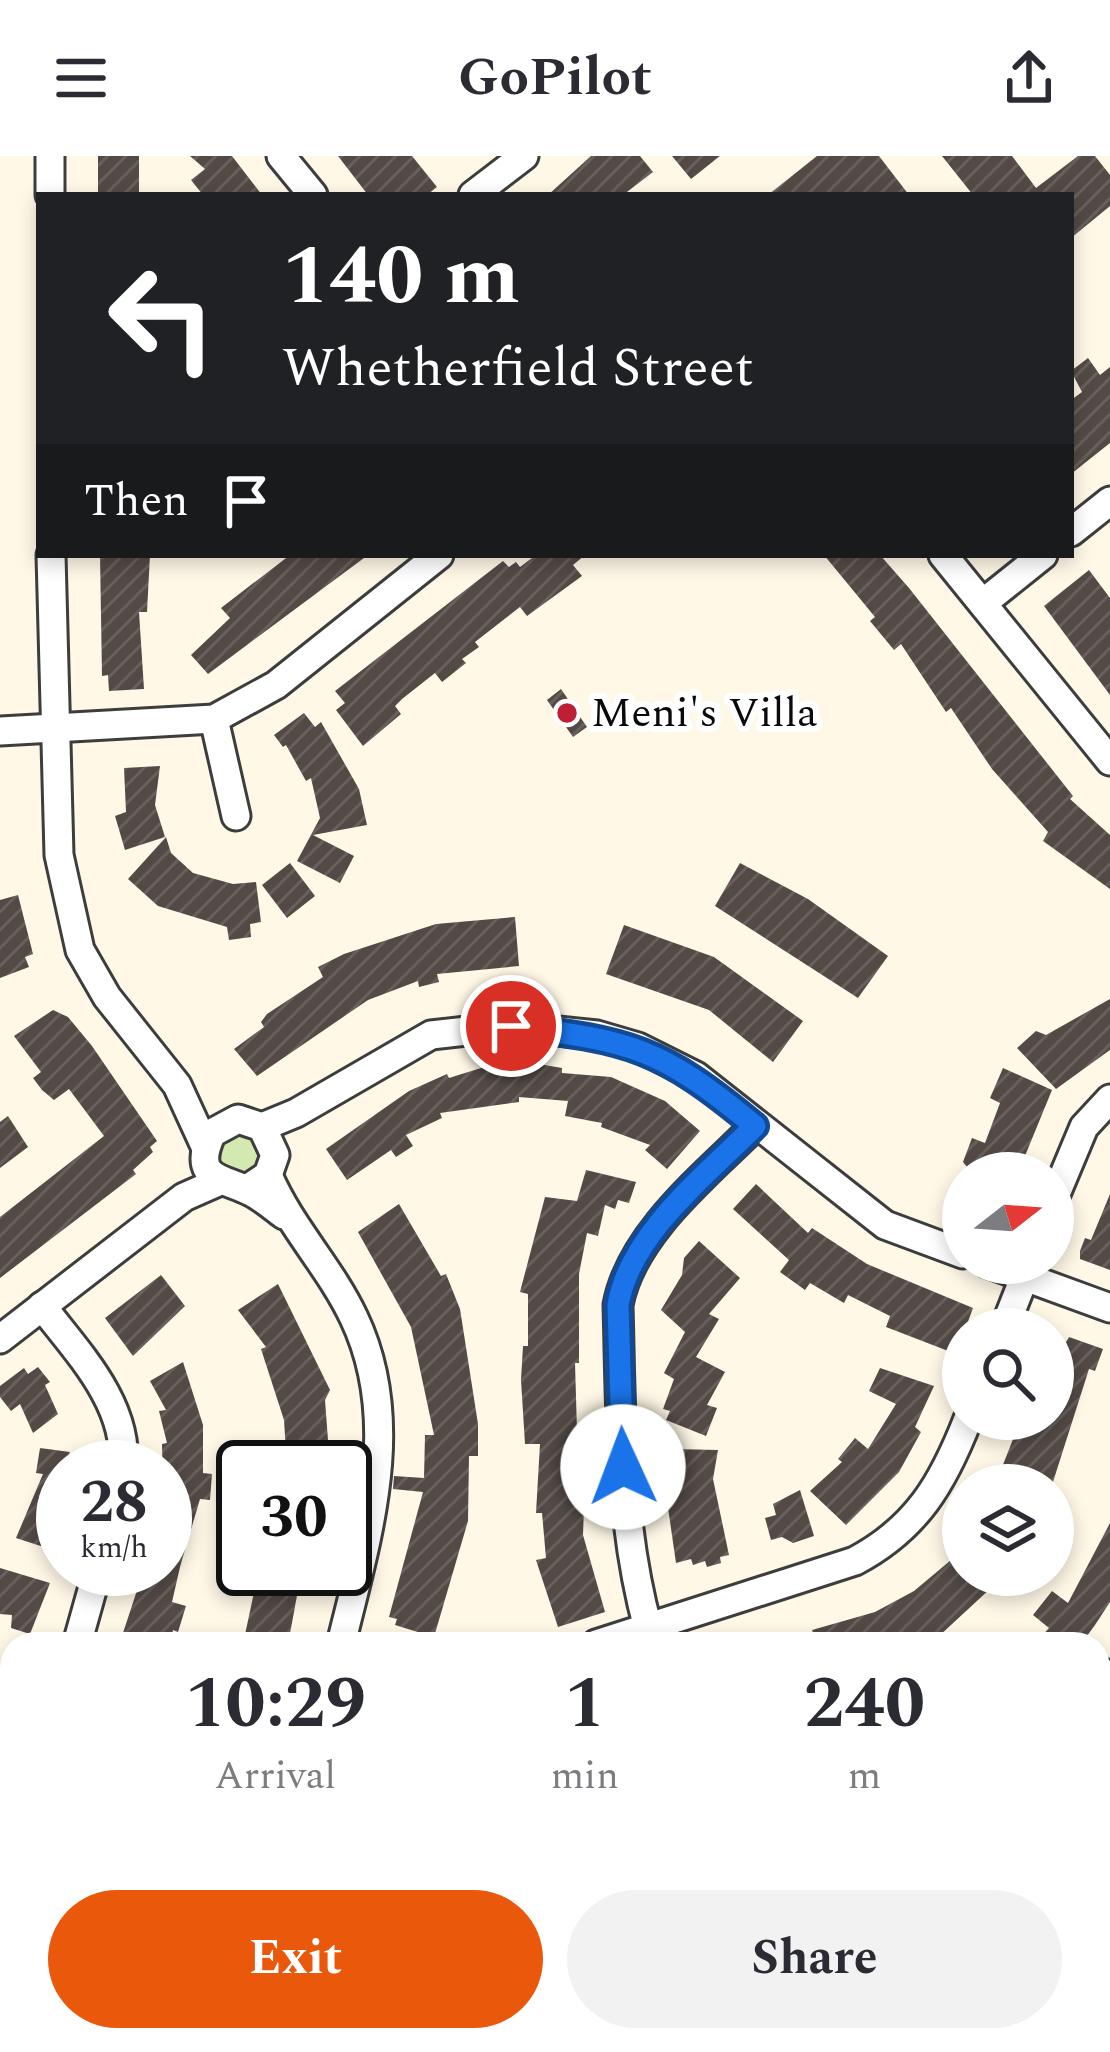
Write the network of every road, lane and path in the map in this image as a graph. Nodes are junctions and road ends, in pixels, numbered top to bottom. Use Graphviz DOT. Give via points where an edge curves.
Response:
graph roads {
  1 [pos="50,156"];
  2 [pos="281,156"];
  3 [pos="524,156"];
  4 [pos="50,192"];
  5 [pos="311,192"];
  6 [pos="477,192"];
  7 [pos="1110,501"];
  8 [pos="1074,530"];
  9 [pos="51,558"];
  10 [pos="435,558"];
  11 [pos="946,558"];
  12 [pos="1039,558"];
  13 [pos="983,603"];
  14 [pos="214,719"];
  15 [pos="55,729"];
  16 [pos="0,731"];
  17 [pos="1110,761"];
  18 [pos="236,816"];
  19 [pos="177,1084"];
  20 [pos="1110,1099"];
  21 [pos="296,1113"];
  22 [pos="250,1123"];
  23 [pos="755,1126"];
  24 [pos="1073,1152"];
  25 [pos="210,1162"];
  26 [pos="263,1173"];
  27 [pos="942,1246"];
  28 [pos="1058,1284"];
  29 [pos="42,1306"];
  30 [pos="1110,1308"];
  31 [pos="0,1339"];
  32 [pos="120,1440"];
  33 [pos="959,1440"];
  34 [pos="90,1596"];
  35 [pos="648,1628"];
  36 [pos="80,1632"];
  37 [pos="345,1632"];
  38 [pos="635,1632"];
  1 -- 4 [label="street"];
  2 -- 5 [label="street"];
  3 -- 6 [label="street"];
  7 -- 8 [label="street"];
  9 -- 15 [label="street"];
  10 -- 14 [label="street" via="275,686"];
  11 -- 13 [label="street"];
  12 -- 13 [label="street"];
  13 -- 17 [label="street"];
  14 -- 15 [label="street"];
  14 -- 18 [label="street"];
  15 -- 16 [label="street"];
  15 -- 19 [label="street" via="58,855 80,950"];
  19 -- 22 [label="street"];
  19 -- 25 [label="street"];
  20 -- 24 [label="street"];
  21 -- 22 [label="street"];
  21 -- 23 [label="street" via="430,1035 511,1026 638,1047 696,1076"];
  21 -- 26 [label="street"];
  22 -- 25 [label="street" via="212,1132"];
  22 -- 26 [label="street"];
  23 -- 27 [label="street" via="885,1226"];
  23 -- 35 [label="street" via="642,1247 622,1280 625,1508"];
  25 -- 26 [label="street"];
  25 -- 29 [label="street" via="184,1197"];
  26 -- 37 [label="street" via="356,1319 379,1405 382,1456"];
  28 -- 30 [label="street"];
  29 -- 31 [label="street"];
  29 -- 32 [label="street" via="103,1387"];
  33 -- 35 [label="street" via="937,1492 885,1545 855,1562"];
  34 -- 36 [label="street"];
  35 -- 38 [label="street"];
}
